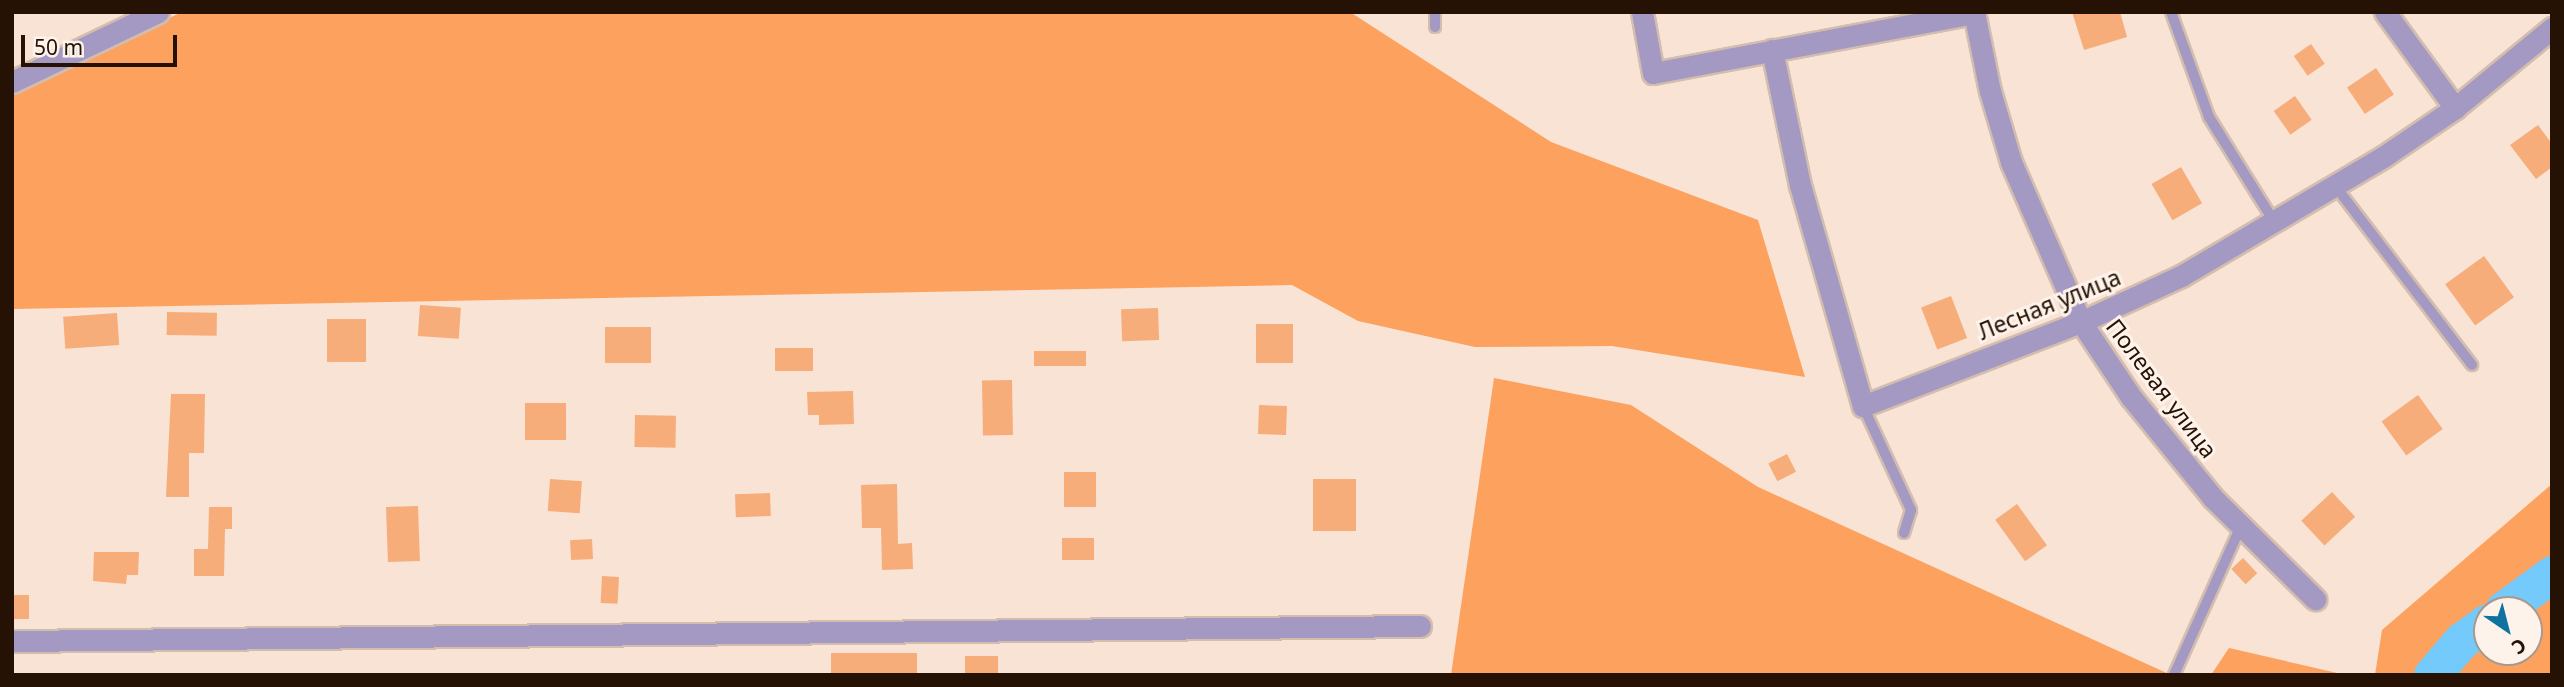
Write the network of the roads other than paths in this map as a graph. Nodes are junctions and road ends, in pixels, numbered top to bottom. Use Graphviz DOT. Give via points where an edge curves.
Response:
graph roads {
  1 [pos="159,12"];
  2 [pos="1435,12"];
  3 [pos="1642,12"];
  4 [pos="2171,12"];
  5 [pos="2385,12"];
  6 [pos="1974,13"];
  7 [pos="1435,27"];
  8 [pos="2549,36"];
  9 [pos="1772,50"];
  10 [pos="12,82"];
  11 [pos="2455,108"];
  12 [pos="2336,187"];
  13 [pos="2275,223"];
  14 [pos="2081,322"];
  15 [pos="2473,365"];
  16 [pos="1863,406"];
  17 [pos="2241,526"];
  18 [pos="1904,533"];
  19 [pos="2315,599"];
  20 [pos="1420,626"];
  21 [pos="12,641"];
  22 [pos="2174,675"];
  1 -- 10 [label="street"];
  2 -- 7 [label="lane"];
  3 -- 9 [label="street" via="1653,73"];
  4 -- 13 [label="lane" via="2208,117"];
  5 -- 11 [label="street"];
  6 -- 9 [label="street"];
  6 -- 14 [label="street, Полевая улица" via="2011,162"];
  8 -- 11 [label="street, Лесная улица"];
  9 -- 16 [label="street" via="1800,185"];
  11 -- 12 [label="street, Лесная улица"];
  12 -- 13 [label="street, Лесная улица"];
  12 -- 15 [label="lane"];
  13 -- 14 [label="street, Лесная улица" via="2181,276"];
  14 -- 16 [label="street, Лесная улица"];
  14 -- 17 [label="street, Полевая улица" via="2132,397"];
  16 -- 18 [label="lane" via="1911,510"];
  17 -- 19 [label="street, Полевая улица"];
  17 -- 22 [label="lane"];
  20 -- 21 [label="street"];
}
